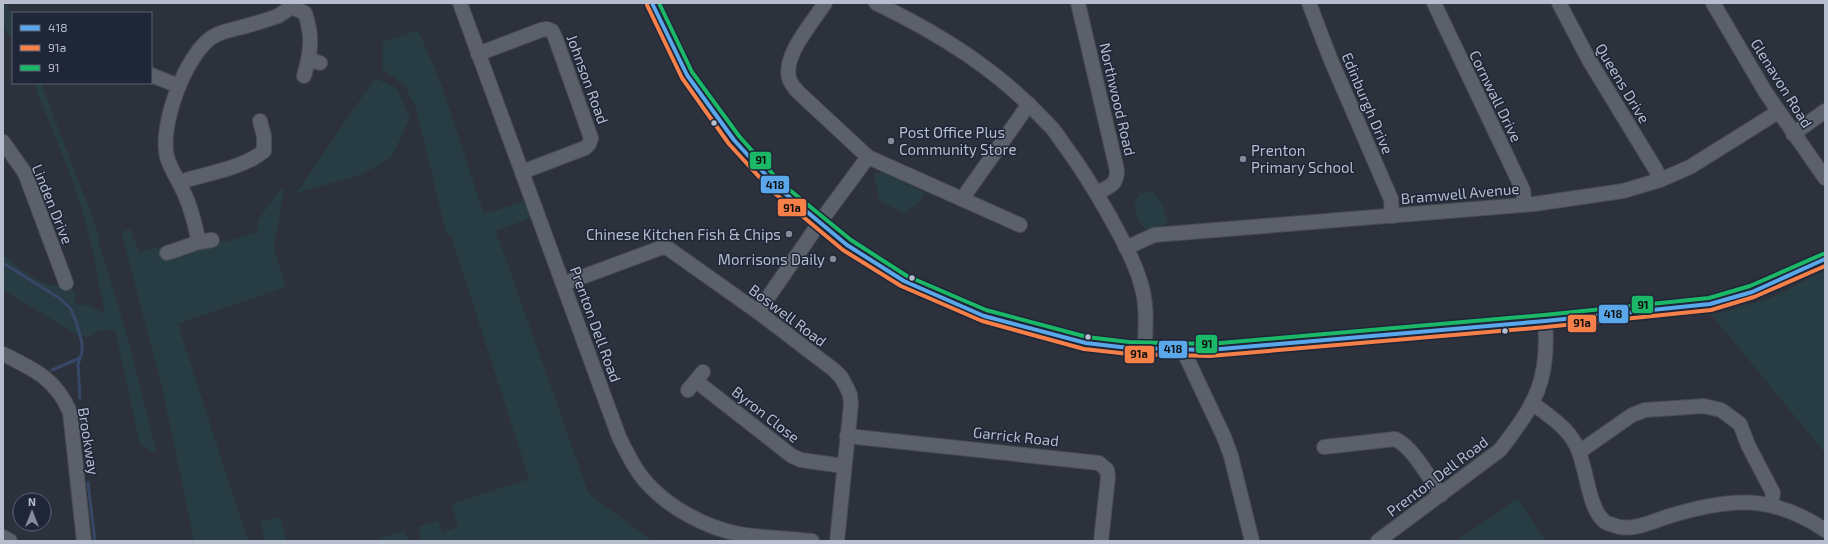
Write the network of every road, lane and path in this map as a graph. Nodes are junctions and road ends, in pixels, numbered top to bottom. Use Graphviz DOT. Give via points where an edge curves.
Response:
graph roads {
  1 [pos="460,3"];
  2 [pos="652,3"];
  3 [pos="825,3"];
  4 [pos="876,3"];
  5 [pos="1078,3"];
  6 [pos="1309,3"];
  7 [pos="1434,3"];
  8 [pos="1559,3"];
  9 [pos="1713,3"];
  10 [pos="290,5"];
  11 [pos="478,54"];
  12 [pos="152,75"];
  13 [pos="304,76"];
  14 [pos="179,86"];
  15 [pos="1029,104"];
  16 [pos="1825,111"];
  17 [pos="1778,112"];
  18 [pos="259,121"];
  19 [pos="1793,134"];
  20 [pos="3,142"];
  21 [pos="868,157"];
  22 [pos="522,172"];
  23 [pos="1825,178"];
  24 [pos="1660,180"];
  25 [pos="179,182"];
  26 [pos="1097,193"];
  27 [pos="962,199"];
  28 [pos="1525,205"];
  29 [pos="1392,216"];
  30 [pos="820,222"];
  31 [pos="1020,225"];
  32 [pos="1126,248"];
  33 [pos="167,253"];
  34 [pos="1825,259"];
  35 [pos="66,282"];
  36 [pos="563,284"];
  37 [pos="758,312"];
  38 [pos="1545,321"];
  39 [pos="1144,349"];
  40 [pos="1183,350"];
  41 [pos="3,354"];
  42 [pos="696,381"];
  43 [pos="1532,403"];
  44 [pos="848,436"];
  45 [pos="1324,447"];
  46 [pos="1579,452"];
  47 [pos="844,466"];
  48 [pos="1441,495"];
  49 [pos="1771,505"];
  50 [pos="1825,530"];
  51 [pos="3,537"];
  52 [pos="10,541"];
  53 [pos="84,541"];
  54 [pos="812,541"];
  55 [pos="837,541"];
  56 [pos="1101,541"];
  57 [pos="1252,541"];
  58 [pos="1378,541"];
  1 -- 11 [label="street, Prenton Dell Road"];
  2 -- 30 [label="street" via="687,75 710,110 776,186"];
  3 -- 21 [label="street" via="792,54 788,64 789,80 797,91"];
  4 -- 15 [label="street" via="921,25 959,48"];
  5 -- 26 [label="street, Northwood Road" via="1116,170 1114,183"];
  6 -- 29 [label="street, Edinburgh Drive" via="1391,199"];
  7 -- 28 [label="street, Cornwall Drive" via="1523,190"];
  8 -- 24 [label="street, Queens Drive" via="1589,60"];
  9 -- 17 [label="street, Glenavon Road"];
  10 -- 13 [label="street" via="305,13 310,29 314,61"];
  10 -- 14 [label="street" via="278,16 214,35 200,49"];
  11 -- 22 [label="street, Prenton Dell Road"];
  11 -- 22 [label="street, Johnson Road" via="541,30 552,31 555,37 591,138 590,144"];
  12 -- 14 [label="street"];
  14 -- 25 [label="street" via="172,104 165,141 170,168"];
  15 -- 26 [label="street" via="1050,125"];
  15 -- 27 [label="street"];
  16 -- 19 [label="street"];
  17 -- 19 [label="street, Glenavon Road"];
  17 -- 24 [label="street, Bramwell Avenue" via="1690,167"];
  18 -- 25 [label="street" via="265,144 264,151 257,157"];
  19 -- 23 [label="street, Glenavon Road"];
  20 -- 35 [label="street, Linden Drive" via="25,174"];
  21 -- 27 [label="street"];
  21 -- 30 [label="street"];
  22 -- 36 [label="street, Prenton Dell Road"];
  24 -- 28 [label="street, Bramwell Avenue" via="1623,191"];
  25 -- 33 [label="street" via="206,241"];
  26 -- 32 [label="street"];
  27 -- 31 [label="street"];
  28 -- 29 [label="street, Bramwell Avenue"];
  29 -- 32 [label="street, Bramwell Avenue" via="1154,235"];
  30 -- 37 [label="street"];
  30 -- 39 [label="street" via="846,245 904,281 984,316 1086,343"];
  32 -- 39 [label="street" via="1143,293 1146,329"];
  34 -- 38 [label="street" via="1752,292 1710,304"];
  36 -- 37 [label="street, Boswell Road" via="663,247"];
  36 -- 54 [label="street, Prenton Dell Road" via="619,437 632,462 648,484 690,517 714,527 739,534"];
  37 -- 44 [label="street, Boswell Road" via="841,377 850,395"];
  38 -- 40 [label="street" via="1209,350"];
  38 -- 43 [label="street, Prenton Dell Road" via="1546,360 1543,377"];
  39 -- 40 [label="street"];
  40 -- 57 [label="street" via="1231,456"];
  41 -- 53 [label="street, Brookway" via="39,372 53,384 67,406 71,420"];
  42 -- 47 [label="street, Byron Close" via="792,456 801,460"];
  43 -- 46 [label="street" via="1567,431"];
  43 -- 48 [label="street, Prenton Dell Road" via="1500,450"];
  44 -- 47 [label="street, Boswell Road"];
  44 -- 56 [label="street, Garrick Road" via="1099,463 1107,470 1108,477"];
  45 -- 48 [label="street" via="1395,439 1401,441"];
  46 -- 49 [label="street" via="1596,510 1602,520 1614,526 1642,525 1691,509 1716,504 1740,502"];
  46 -- 49 [label="street" via="1632,415 1645,410 1704,406 1721,410 1740,424 1773,493"];
  47 -- 55 [label="street, Boswell Road"];
  48 -- 58 [label="street, Prenton Dell Road"];
  49 -- 50 [label="street" via="1782,507"];
  51 -- 52 [label="street"];
}
